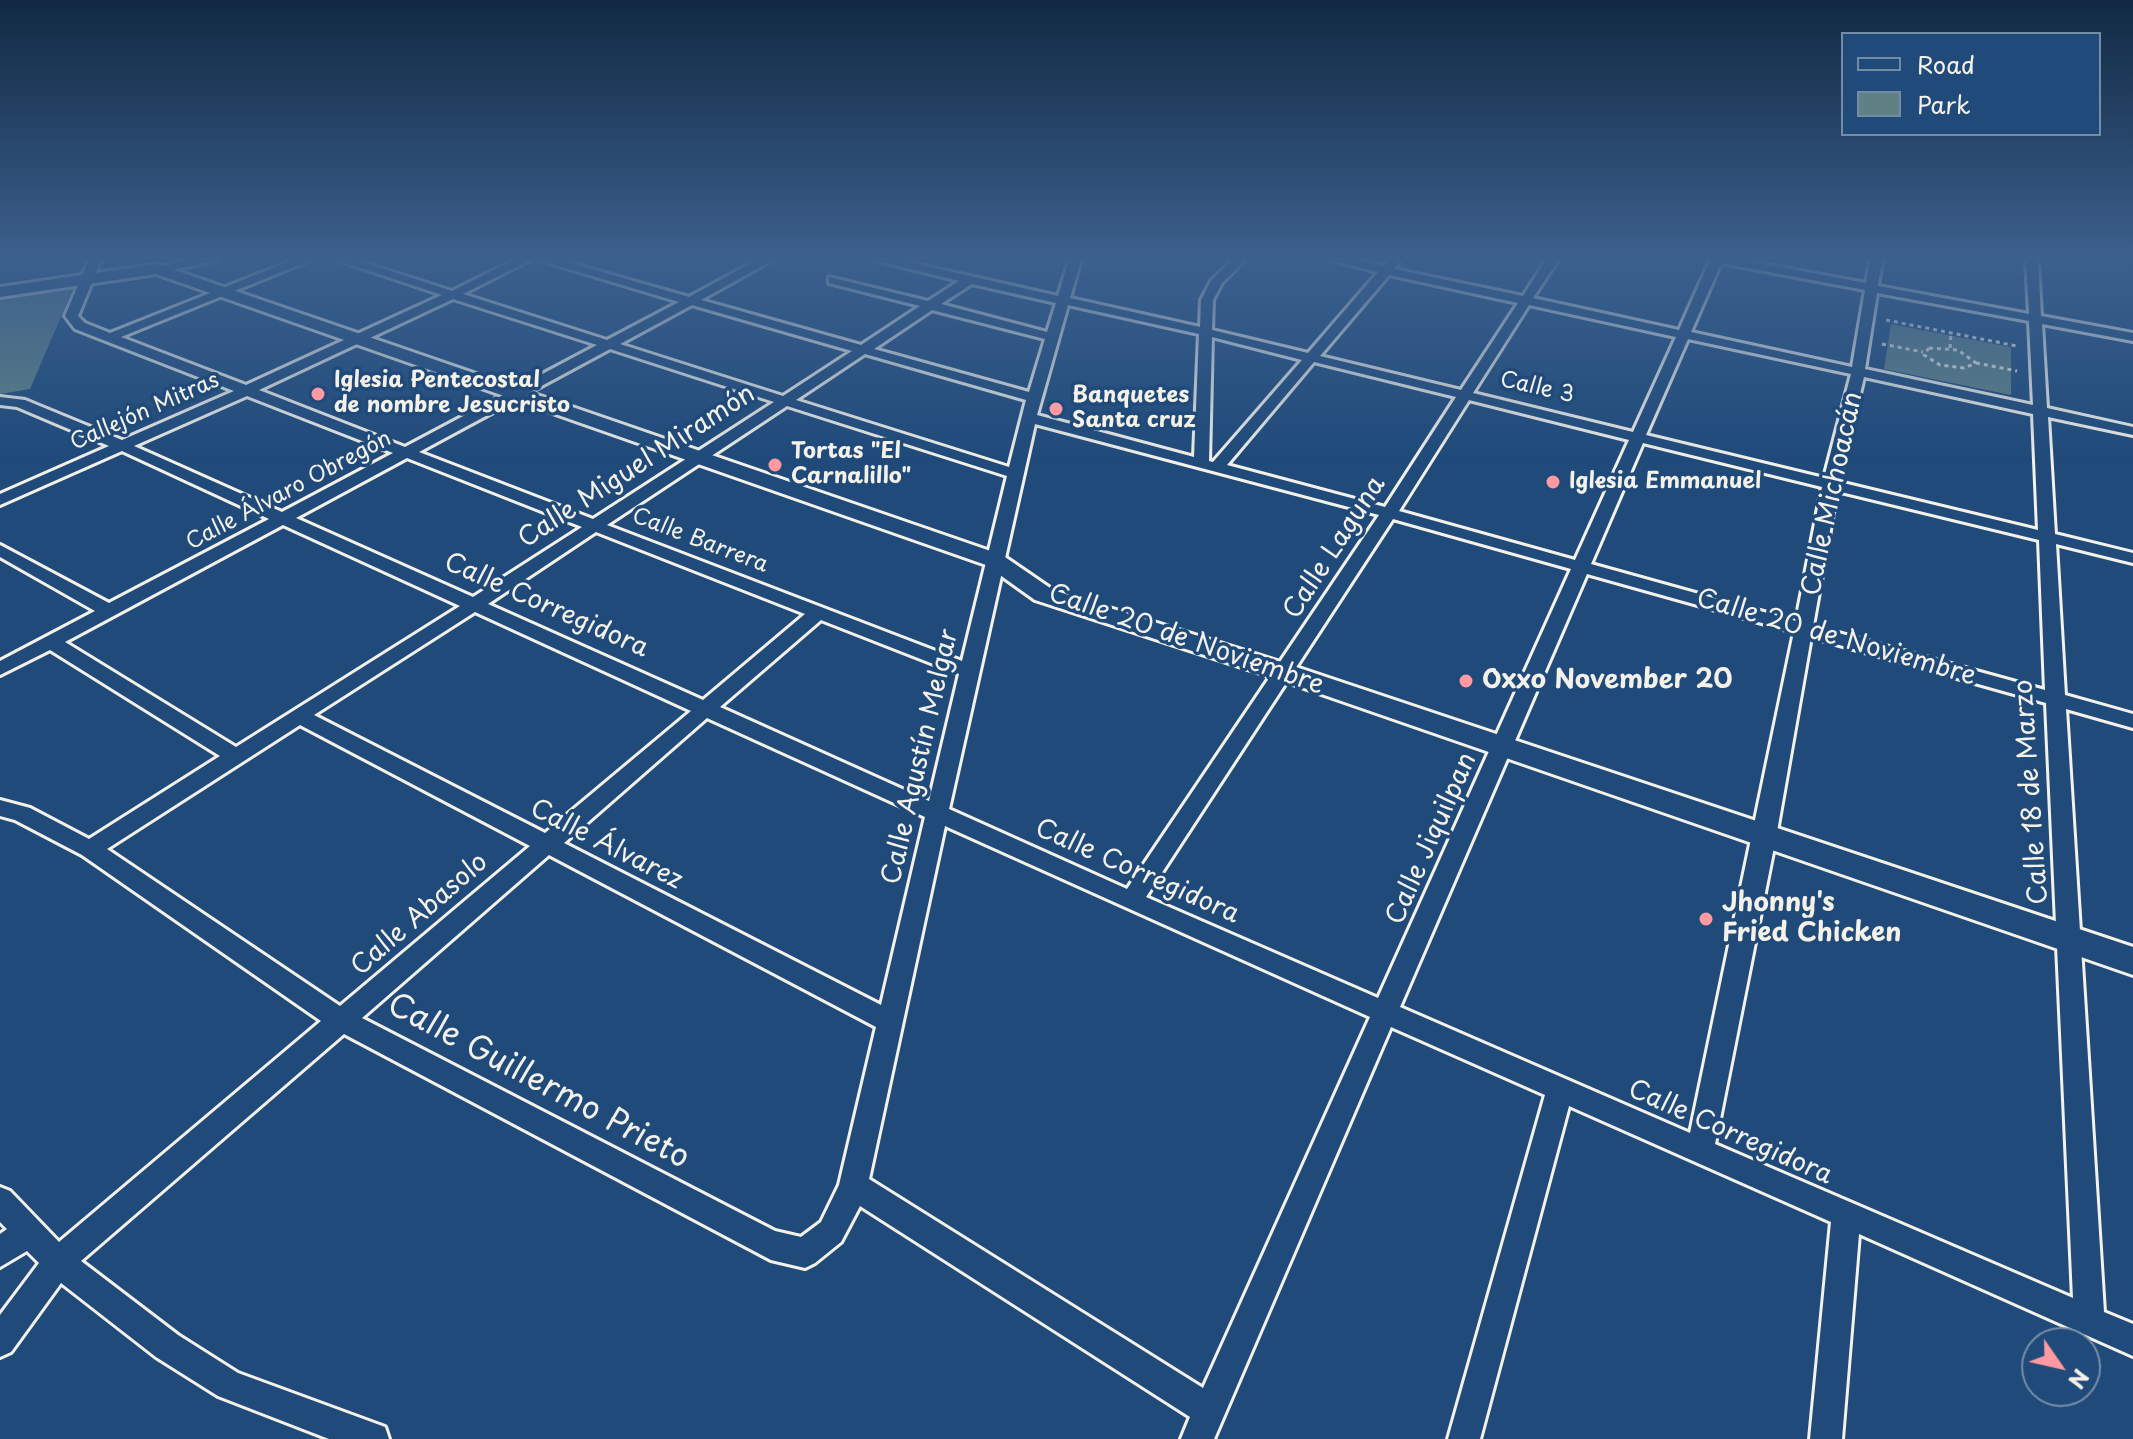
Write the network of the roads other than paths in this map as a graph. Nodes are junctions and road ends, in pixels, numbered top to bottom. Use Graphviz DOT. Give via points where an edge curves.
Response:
graph roads {
  1 [pos="88,327"];
  2 [pos="136,327"];
  3 [pos="323,327"];
  4 [pos="387,327"];
  5 [pos="558,327"];
  6 [pos="643,327"];
  7 [pos="782,327"];
  8 [pos="896,327"];
  9 [pos="1013,327"];
  10 [pos="1055,327"];
  11 [pos="1184,327"];
  12 [pos="1206,327"];
  13 [pos="1337,327"];
  14 [pos="1509,327"];
  15 [pos="1646,327"];
  16 [pos="1686,327"];
  17 [pos="1866,327"];
  18 [pos="2035,327"];
  19 [pos="2079,327"];
  20 [pos="1206,332"];
  21 [pos="1682,335"];
  22 [pos="111,337"];
  23 [pos="1052,337"];
  24 [pos="2133,337"];
  25 [pos="360,340"];
  26 [pos="612,344"];
  27 [pos="861,350"];
  28 [pos="1311,357"];
  29 [pos="1858,373"];
  30 [pos="249,390"];
  31 [pos="1466,394"];
  32 [pos="517,395"];
  33 [pos="786,400"];
  34 [pos="0,401"];
  35 [pos="1032,408"];
  36 [pos="2039,412"];
  37 [pos="2133,431"];
  38 [pos="1638,435"];
  39 [pos="122,446"];
  40 [pos="410,452"];
  41 [pos="696,459"];
  42 [pos="1209,465"];
  43 [pos="1015,474"];
  44 [pos="1831,482"];
  45 [pos="0,500"];
  46 [pos="1389,513"];
  47 [pos="285,519"];
  48 [pos="596,525"];
  49 [pos="2045,535"];
  50 [pos="0,550"];
  51 [pos="2133,558"];
  52 [pos="994,560"];
  53 [pos="1580,567"];
  54 [pos="475,604"];
  55 [pos="109,611"];
  56 [pos="820,611"];
  57 [pos="1806,628"];
  58 [pos="51,642"];
  59 [pos="0,669"];
  60 [pos="969,671"];
  61 [pos="1284,672"];
  62 [pos="2054,699"];
  63 [pos="705,709"];
  64 [pos="299,716"];
  65 [pos="2133,721"];
  66 [pos="1503,747"];
  67 [pos="237,757"];
  68 [pos="0,808"];
  69 [pos="937,814"];
  70 [pos="1765,837"];
  71 [pos="545,845"];
  72 [pos="90,849"];
  73 [pos="1131,901"];
  74 [pos="2070,940"];
  75 [pos="2133,961"];
  76 [pos="1385,1013"];
  77 [pos="341,1020"];
  78 [pos="889,1021"];
  79 [pos="1560,1089"];
  80 [pos="1700,1151"];
  81 [pos="853,1185"];
  82 [pos="0,1201"];
  83 [pos="1846,1214"];
  84 [pos="28,1232"];
  85 [pos="0,1252"];
  86 [pos="805,1253"];
  87 [pos="58,1262"];
  88 [pos="2089,1320"];
  89 [pos="2133,1340"];
  90 [pos="0,1341"];
  91 [pos="1208,1410"];
  92 [pos="373,1439"];
  93 [pos="1197,1439"];
  94 [pos="1464,1439"];
  95 [pos="1826,1439"];
  1 -- 22 [label="street, Calle Barrera"];
  2 -- 22 [label="street"];
  3 -- 25 [label="street, Calle 20 de Noviembre"];
  4 -- 25 [label="street, Callejón Mitras"];
  5 -- 26 [label="street"];
  6 -- 26 [label="street, Calle Álvaro Obregón"];
  7 -- 27 [label="street, Calle 20 de Noviembre"];
  8 -- 27 [label="street, Calle Miguel Miramón"];
  9 -- 23 [label="street"];
  10 -- 23 [label="street, Calle Agustín Melgar"];
  11 -- 20 [label="street, Calle 3"];
  12 -- 20 [label="street"];
  13 -- 28 [label="street"];
  14 -- 31 [label="street, Calle Laguna"];
  15 -- 21 [label="street"];
  16 -- 21 [label="street, Calle Jiquilpan"];
  17 -- 29 [label="street, Calle Michoacán"];
  18 -- 36 [label="street, Calle 18 de Marzo"];
  19 -- 24 [label="street"];
  20 -- 28 [label="street, Calle 3"];
  20 -- 42 [label="street"];
  21 -- 29 [label="street"];
  21 -- 38 [label="street, Calle Jiquilpan"];
  22 -- 30 [label="street, Calle Barrera"];
  23 -- 35 [label="street, Calle Agustín Melgar"];
  25 -- 30 [label="street, Callejón Mitras"];
  25 -- 32 [label="street, Calle 20 de Noviembre"];
  26 -- 32 [label="street, Calle Álvaro Obregón"];
  26 -- 33 [label="street"];
  27 -- 33 [label="street, Calle Miguel Miramón"];
  27 -- 35 [label="street, Calle 20 de Noviembre"];
  28 -- 31 [label="street, Calle 3"];
  28 -- 42 [label="street"];
  29 -- 36 [label="street"];
  29 -- 44 [label="street, Calle Michoacán"];
  30 -- 39 [label="street, Callejón Mitras"];
  30 -- 40 [label="street, Calle Barrera"];
  31 -- 38 [label="street, Calle 3"];
  31 -- 46 [label="street, Calle Laguna"];
  32 -- 40 [label="street, Calle Álvaro Obregón"];
  32 -- 41 [label="street, Calle 20 de Noviembre"];
  33 -- 41 [label="street, Calle Miguel Miramón"];
  33 -- 43 [label="street"];
  34 -- 39 [label="street, Calle Corregidora" via="20,403"];
  35 -- 42 [label="street, Calle 20 de Noviembre"];
  35 -- 43 [label="street, Calle Agustín Melgar"];
  36 -- 37 [label="street"];
  36 -- 49 [label="street, Calle 18 de Marzo"];
  38 -- 44 [label="street, Calle 3"];
  38 -- 53 [label="street, Calle Jiquilpan"];
  39 -- 45 [label="street, Callejón Mitras"];
  39 -- 47 [label="street, Calle Corregidora"];
  40 -- 47 [label="street, Calle Álvaro Obregón"];
  40 -- 48 [label="street, Calle Barrera"];
  41 -- 48 [label="street, Calle Miguel Miramón"];
  41 -- 52 [label="street, Calle 20 de Noviembre"];
  42 -- 46 [label="street, Calle 20 de Noviembre"];
  43 -- 52 [label="street, Calle Agustín Melgar"];
  44 -- 49 [label="street, Calle 3"];
  44 -- 57 [label="street, Calle Michoacán"];
  46 -- 53 [label="street, Calle 20 de Noviembre"];
  46 -- 61 [label="street, Calle Laguna"];
  47 -- 54 [label="street, Calle Corregidora"];
  47 -- 55 [label="street, Calle Álvaro Obregón"];
  48 -- 54 [label="street, Calle Miguel Miramón"];
  48 -- 56 [label="street, Calle Barrera"];
  49 -- 51 [label="street, Calle 3"];
  49 -- 62 [label="street, Calle 18 de Marzo"];
  50 -- 55 [label="street"];
  52 -- 60 [label="street, Calle Agustín Melgar"];
  52 -- 61 [label="street, Calle 20 de Noviembre" via="1044,595"];
  53 -- 57 [label="street, Calle 20 de Noviembre"];
  53 -- 66 [label="street, Calle Jiquilpan"];
  54 -- 63 [label="street, Calle Corregidora"];
  54 -- 64 [label="street, Calle Miguel Miramón"];
  55 -- 58 [label="street, Calle Álvaro Obregón"];
  56 -- 60 [label="street, Calle Barrera"];
  56 -- 63 [label="street, Calle Abasolo"];
  57 -- 62 [label="street, Calle 20 de Noviembre"];
  57 -- 70 [label="street, Calle Michoacán"];
  58 -- 59 [label="street, Calle Álvaro Obregón"];
  58 -- 67 [label="street"];
  60 -- 69 [label="street, Calle Agustín Melgar"];
  61 -- 66 [label="street, Calle 20 de Noviembre"];
  61 -- 73 [label="street, Calle Laguna"];
  62 -- 65 [label="street, Calle 20 de Noviembre"];
  62 -- 74 [label="street, Calle 18 de Marzo"];
  63 -- 69 [label="street, Calle Corregidora"];
  63 -- 71 [label="street, Calle Abasolo"];
  64 -- 67 [label="street, Calle Miguel Miramón"];
  64 -- 71 [label="street, Calle Álvarez"];
  66 -- 70 [label="street, Calle 20 de Noviembre"];
  66 -- 76 [label="street, Calle Jiquilpan"];
  67 -- 72 [label="street, Calle Miguel Miramón"];
  68 -- 72 [label="street, Calle Guillermo Prieto"];
  69 -- 73 [label="street, Calle Corregidora"];
  69 -- 78 [label="street, Calle Agustín Melgar"];
  70 -- 74 [label="street, Calle 20 de Noviembre"];
  70 -- 80 [label="street, Calle Michoacán"];
  71 -- 77 [label="street, Calle Abasolo"];
  71 -- 78 [label="street, Calle Álvarez"];
  72 -- 77 [label="street, Calle Guillermo Prieto"];
  73 -- 76 [label="street, Calle Corregidora"];
  74 -- 75 [label="street, Calle 20 de Noviembre"];
  74 -- 88 [label="street, Calle 18 de Marzo"];
  76 -- 79 [label="street, Calle Corregidora"];
  76 -- 91 [label="street, Calle Jiquilpan"];
  77 -- 86 [label="street, Calle Guillermo Prieto" via="771,1245"];
  77 -- 87 [label="street, Calle Abasolo"];
  78 -- 81 [label="street, Calle Agustín Melgar"];
  79 -- 80 [label="street, Calle Corregidora"];
  79 -- 94 [label="street"];
  80 -- 83 [label="street, Calle Corregidora"];
  81 -- 86 [label="street, Calle Agustín Melgar" via="831,1232"];
  81 -- 91 [label="street"];
  82 -- 84 [label="street"];
  83 -- 88 [label="street, Calle Corregidora"];
  83 -- 95 [label="street"];
  84 -- 85 [label="street"];
  84 -- 87 [label="street"];
  87 -- 90 [label="street, Calle Abasolo"];
  87 -- 92 [label="street" via="167,1346 229,1385"];
  88 -- 89 [label="street, Calle Corregidora"];
  91 -- 93 [label="street, Calle Jiquilpan"];
}
